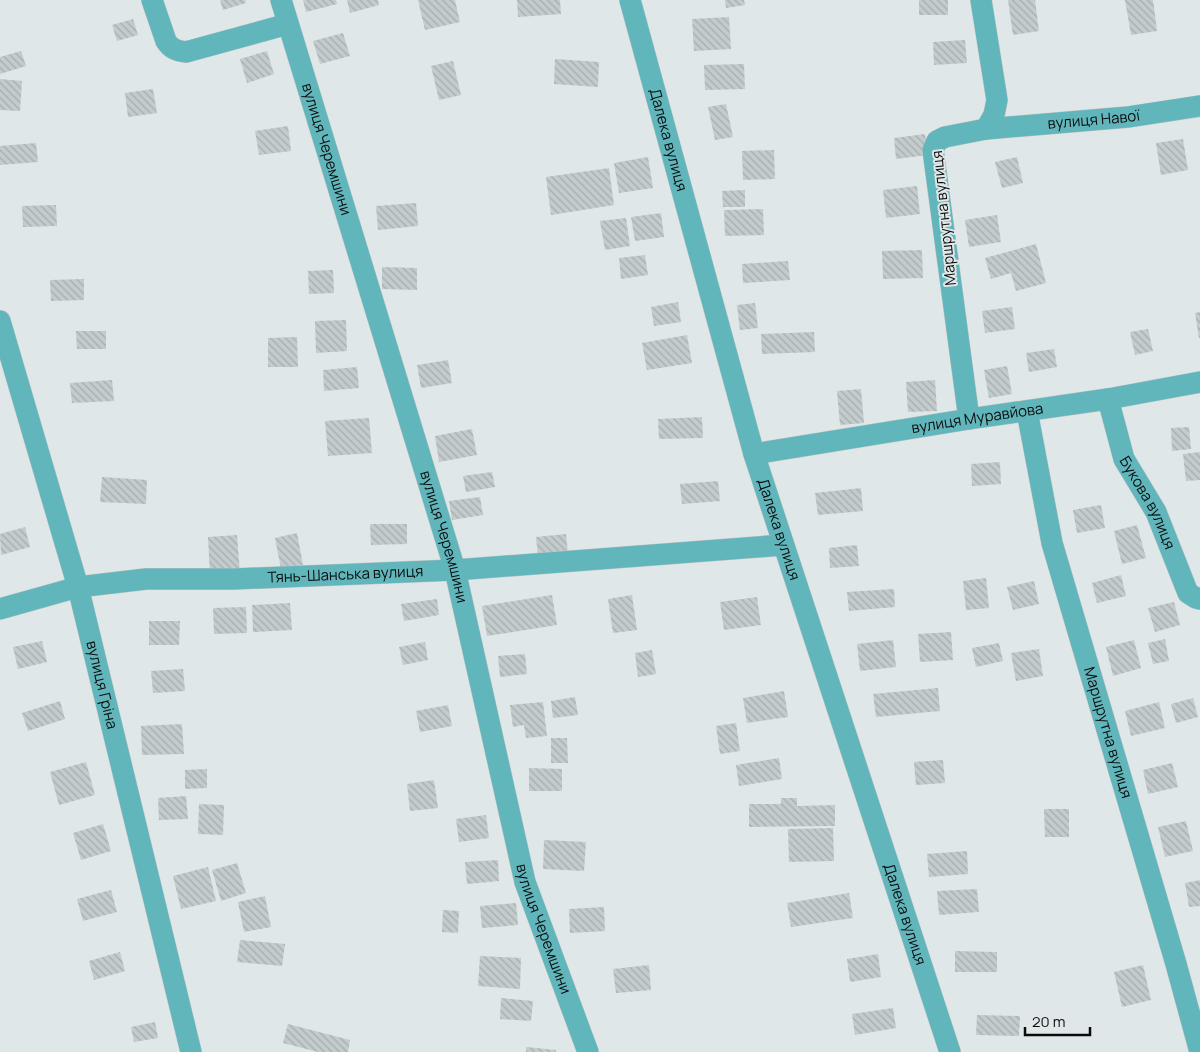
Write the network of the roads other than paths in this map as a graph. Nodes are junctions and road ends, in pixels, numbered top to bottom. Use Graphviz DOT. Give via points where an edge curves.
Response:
graph roads {
  1 [pos="152,0"];
  2 [pos="281,0"];
  3 [pos="630,0"];
  4 [pos="981,0"];
  5 [pos="288,24"];
  6 [pos="1200,106"];
  7 [pos="986,129"];
  8 [pos="0,321"];
  9 [pos="1200,382"];
  10 [pos="1108,399"];
  11 [pos="1027,411"];
  12 [pos="969,419"];
  13 [pos="754,454"];
  14 [pos="783,545"];
  15 [pos="456,570"];
  16 [pos="78,587"];
  17 [pos="1200,599"];
  18 [pos="0,609"];
  19 [pos="191,1052"];
  20 [pos="588,1052"];
  21 [pos="950,1052"];
  22 [pos="1200,1052"];
  1 -- 5 [label="street" via="166,41 177,51 186,52"];
  2 -- 5 [label="street, вулиця Черемшини"];
  3 -- 13 [label="street, Далека вулиця"];
  4 -- 7 [label="street" via="997,100 994,116"];
  5 -- 15 [label="street, вулиця Черемшини"];
  6 -- 7 [label="street, вулиця Навої" via="1128,117"];
  7 -- 12 [label="street, Маршрутна вулиця" via="945,137 937,141 933,150"];
  8 -- 16 [label="street, вулиця Гріна"];
  9 -- 10 [label="street, вулиця Муравйова"];
  10 -- 11 [label="street, вулиця Муравйова"];
  10 -- 17 [label="street, Букова вулиця" via="1124,459 1156,512 1188,593"];
  11 -- 12 [label="street, вулиця Муравйова"];
  11 -- 22 [label="street, Маршрутна вулиця" via="1052,542"];
  12 -- 13 [label="street, вулиця Муравйова"];
  13 -- 14 [label="street, Далека вулиця"];
  14 -- 15 [label="street, Тянь-Шанська вулиця"];
  14 -- 21 [label="street, Далека вулиця"];
  15 -- 16 [label="street, Тянь-Шанська вулиця" via="146,579"];
  15 -- 20 [label="street, вулиця Черемшини" via="525,882"];
  16 -- 18 [label="street, Тянь-Шанська вулиця"];
  16 -- 19 [label="street, вулиця Гріна"];
}
